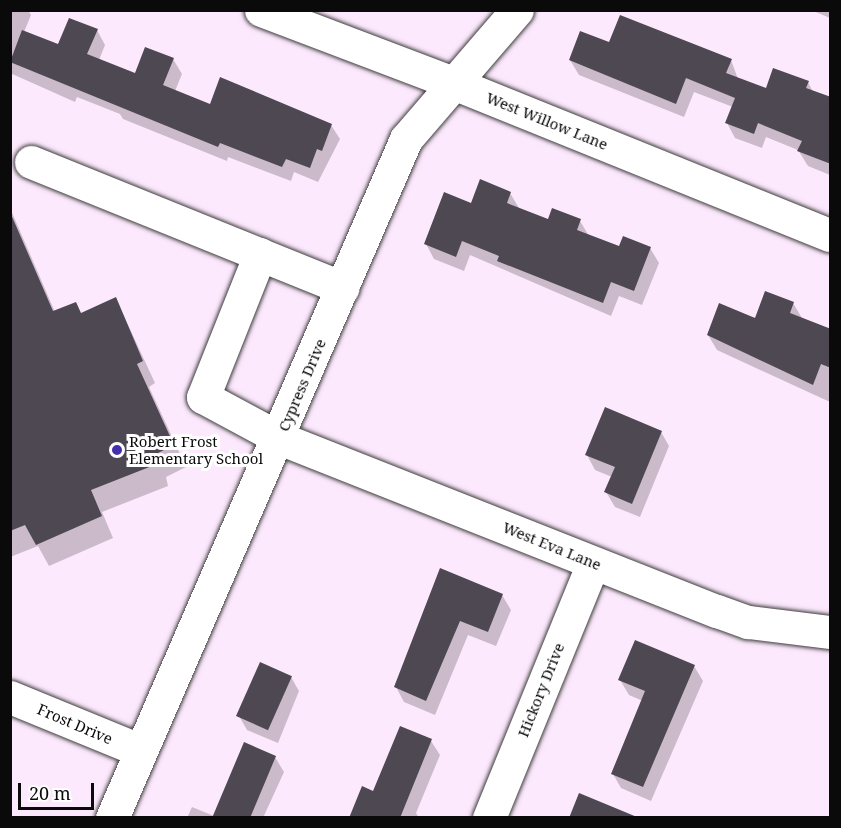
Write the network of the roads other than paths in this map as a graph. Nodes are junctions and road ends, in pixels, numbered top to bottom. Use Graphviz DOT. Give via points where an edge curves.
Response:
graph roads {
  1 [pos="261,10"];
  2 [pos="517,10"];
  3 [pos="453,83"];
  4 [pos="31,162"];
  5 [pos="831,235"];
  6 [pos="260,254"];
  7 [pos="343,288"];
  8 [pos="279,438"];
  9 [pos="593,563"];
  10 [pos="831,632"];
  11 [pos="10,697"];
  12 [pos="139,750"];
  13 [pos="112,818"];
  14 [pos="489,818"];
  1 -- 3 [label="street, West Willow Lane"];
  2 -- 3 [label="street, Cypress Drive"];
  3 -- 5 [label="street, West Willow Lane"];
  3 -- 7 [label="street, Cypress Drive" via="406,139"];
  4 -- 6 [label="street"];
  6 -- 7 [label="street"];
  6 -- 8 [label="street, West Eva Lane" via="203,397"];
  7 -- 8 [label="street, Cypress Drive"];
  8 -- 9 [label="street, West Eva Lane"];
  8 -- 12 [label="street, Cypress Drive"];
  9 -- 10 [label="street, West Eva Lane" via="748,622"];
  9 -- 14 [label="street, Hickory Drive"];
  11 -- 12 [label="street, Frost Drive"];
  12 -- 13 [label="street, Cypress Drive"];
}
